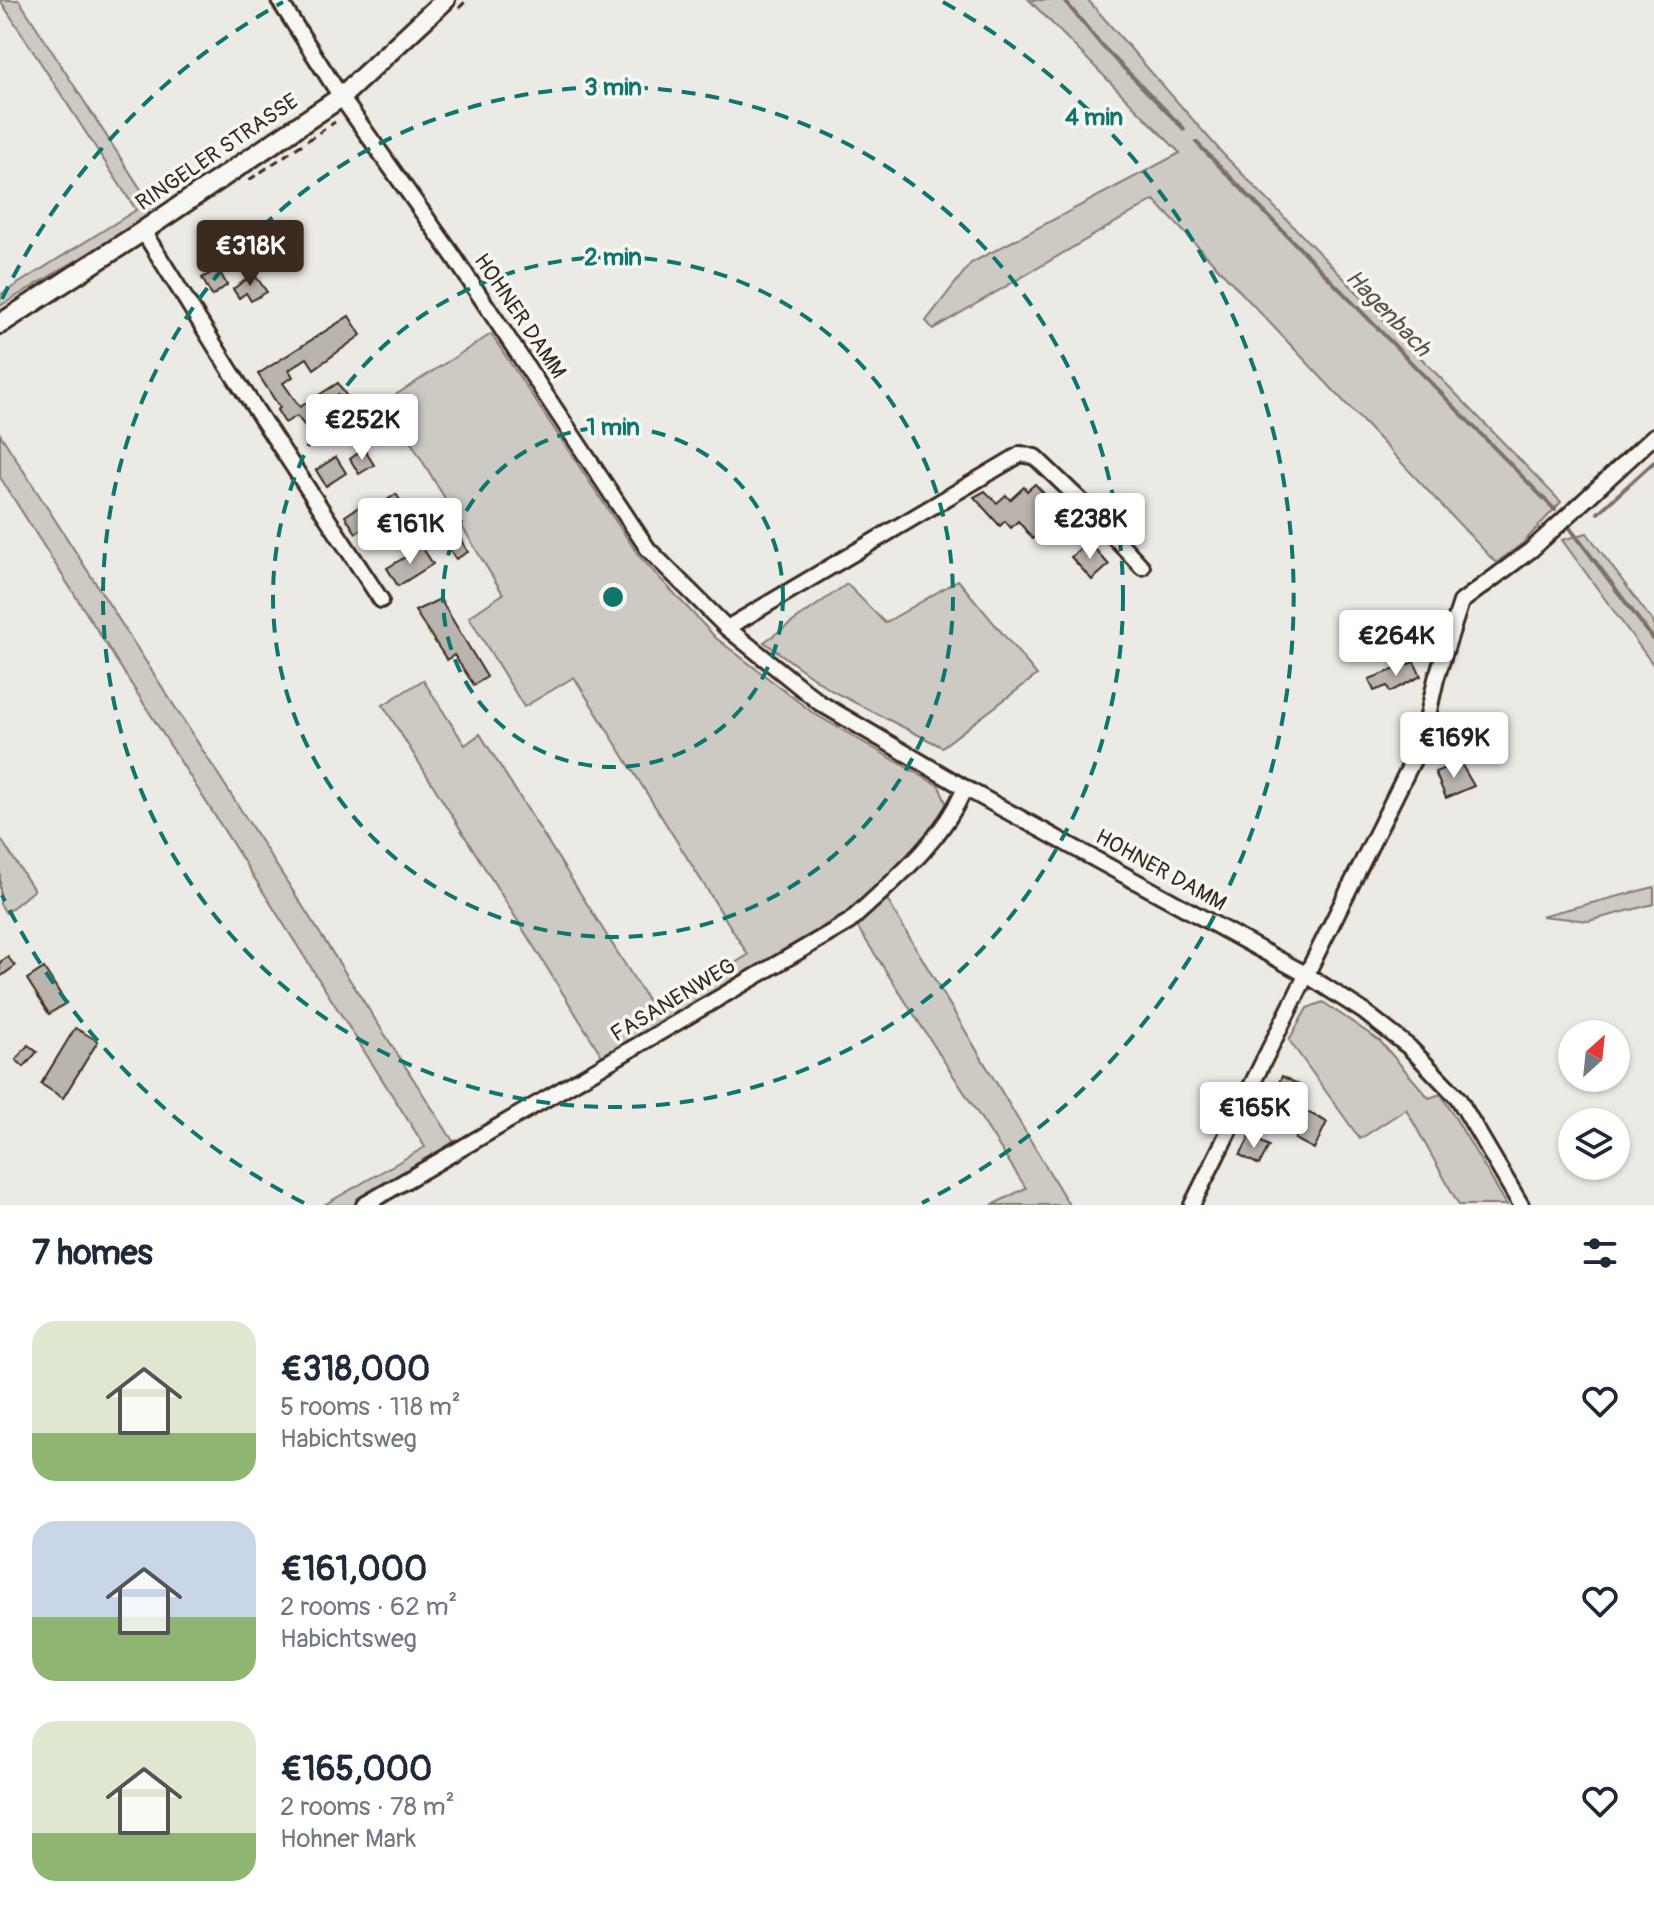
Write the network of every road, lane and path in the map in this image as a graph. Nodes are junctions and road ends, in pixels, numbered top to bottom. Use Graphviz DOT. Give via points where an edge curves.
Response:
graph roads {
  1 [pos="279,0"];
  2 [pos="445,0"];
  3 [pos="341,97"];
  4 [pos="143,231"];
  5 [pos="0,324"];
  6 [pos="1654,436"];
  7 [pos="1142,567"];
  8 [pos="381,600"];
  9 [pos="727,628"];
  10 [pos="965,788"];
  11 [pos="1307,975"];
  12 [pos="364,1205"];
  13 [pos="1192,1205"];
  14 [pos="1521,1205"];
  1 -- 3 [label="street, HOHNER DAMM"];
  2 -- 3 [label="street, RINGELER STRASSE"];
  3 -- 4 [label="street, RINGELER STRASSE"];
  3 -- 9 [label="street, HOHNER DAMM" via="648,549"];
  4 -- 5 [label="street, RINGELER STRASSE"];
  4 -- 8 [label="street"];
  6 -- 11 [label="street" via="1531,550 1461,602 1422,742"];
  7 -- 9 [label="street" via="1035,457 1021,454"];
  9 -- 10 [label="street, HOHNER DAMM" via="820,703"];
  10 -- 11 [label="street, HOHNER DAMM"];
  10 -- 12 [label="street, FASANENWEG" via="920,854 849,922"];
  11 -- 13 [label="street"];
  11 -- 14 [label="street, HOHNER DAMM" via="1409,1047 1458,1098"];
}
